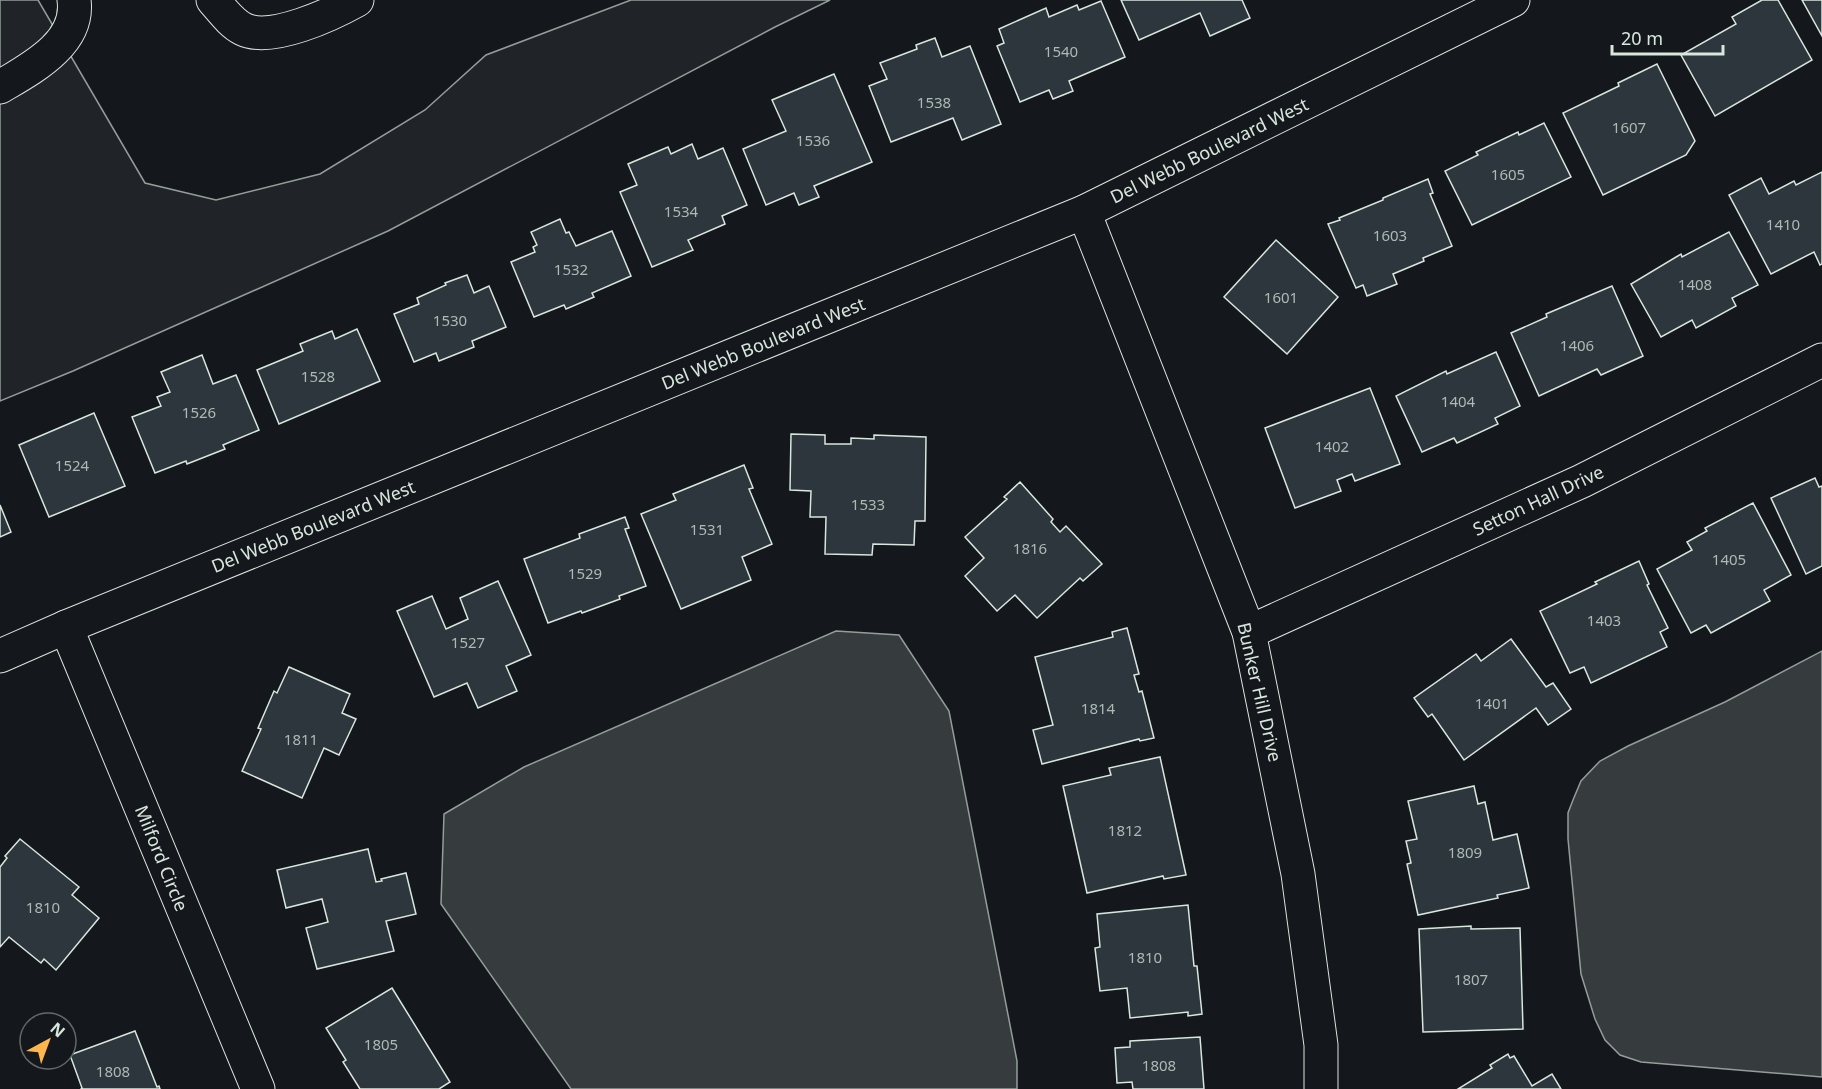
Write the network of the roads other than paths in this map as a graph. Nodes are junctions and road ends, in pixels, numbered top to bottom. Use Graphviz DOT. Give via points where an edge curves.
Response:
graph roads {
  1 [pos="74,0"];
  2 [pos="213,0"];
  3 [pos="357,0"];
  4 [pos="1513,0"];
  5 [pos="322,7"];
  6 [pos="0,87"];
  7 [pos="1084,213"];
  8 [pos="1822,360"];
  9 [pos="66,627"];
  10 [pos="1249,632"];
  11 [pos="0,656"];
  12 [pos="258,1089"];
  13 [pos="1321,1089"];
  1 -- 6 [label="street" via="73,22 67,36 51,52"];
  2 -- 5 [label="street" via="244,30 268,33 296,27"];
  3 -- 5 [label="street"];
  4 -- 7 [label="street, Del Webb Boulevard West"];
  7 -- 9 [label="street, Del Webb Boulevard West"];
  7 -- 10 [label="street, Bunker Hill Drive"];
  8 -- 10 [label="street, Setton Hall Drive" via="1582,481"];
  9 -- 11 [label="street, Del Webb Boulevard West"];
  9 -- 12 [label="street, Milford Circle"];
  10 -- 13 [label="street, Bunker Hill Drive" via="1298,874 1321,1045"];
}
